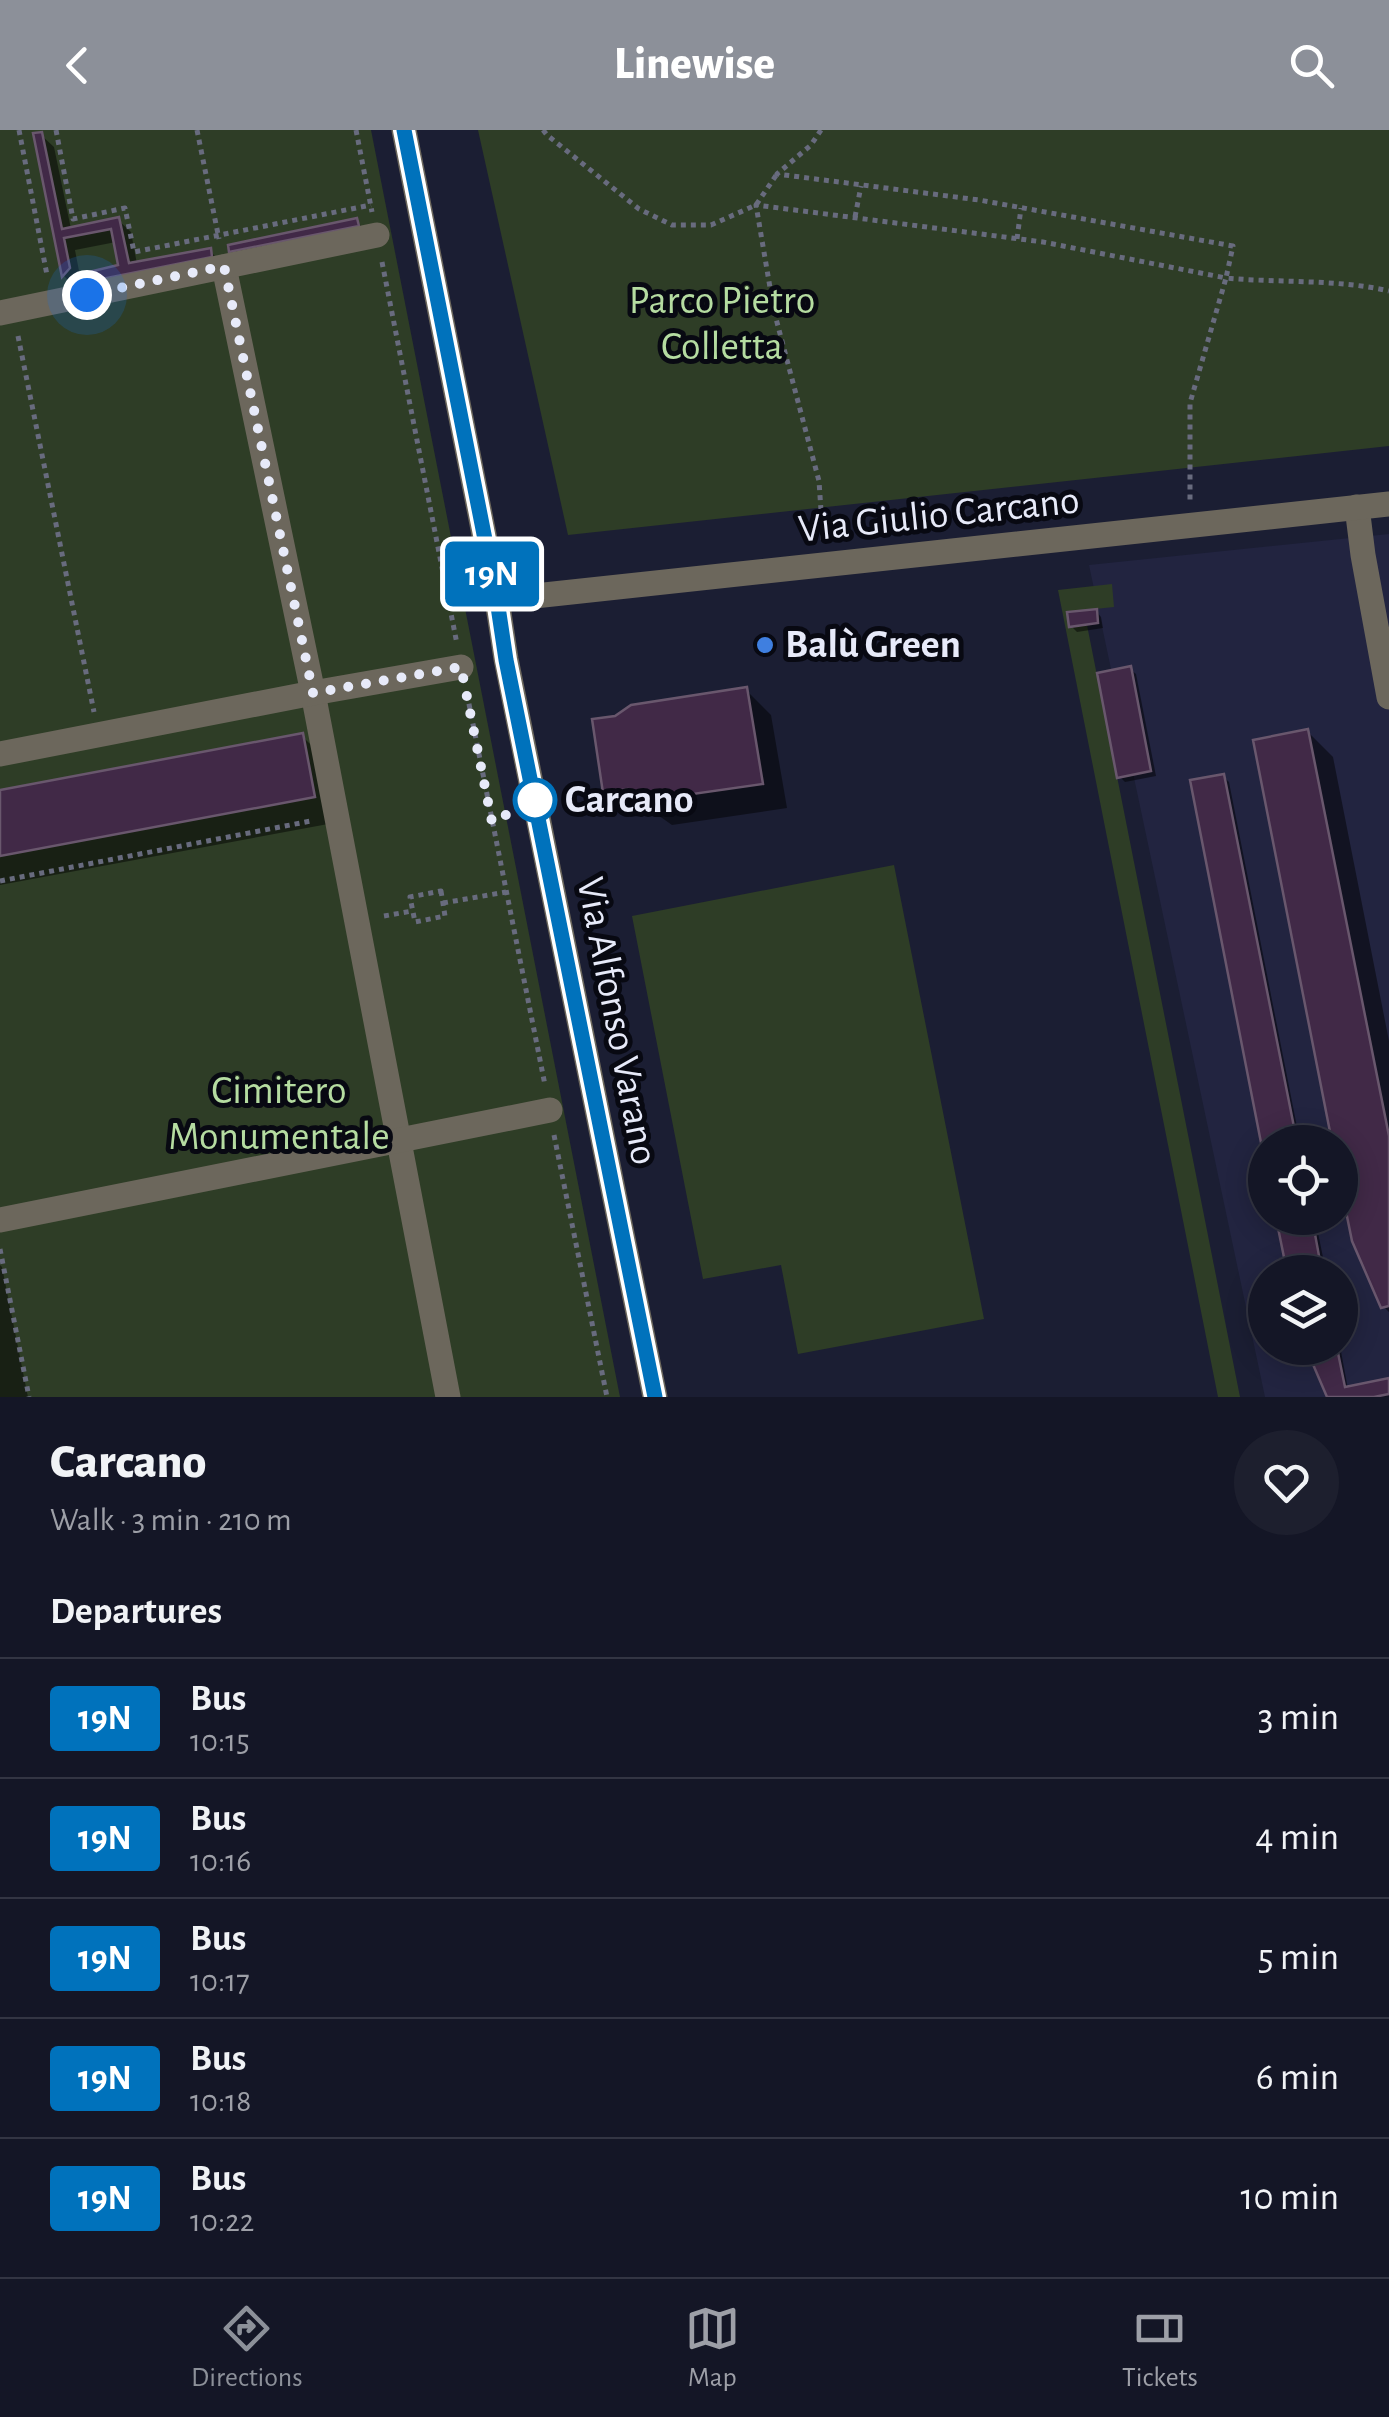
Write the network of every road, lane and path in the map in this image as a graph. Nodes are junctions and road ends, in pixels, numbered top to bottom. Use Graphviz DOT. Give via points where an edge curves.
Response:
graph roads {
  1 [pos="20,130"];
  2 [pos="56,130"];
  3 [pos="198,130"];
  4 [pos="356,130"];
  5 [pos="404,130"];
  6 [pos="543,130"];
  7 [pos="821,130"];
  8 [pos="777,174"];
  9 [pos="861,185"];
  10 [pos="756,204"];
  11 [pos="371,205"];
  12 [pos="1021,208"];
  13 [pos="855,218"];
  14 [pos="218,236"];
  15 [pos="377,236"];
  16 [pos="1017,239"];
  17 [pos="224,266"];
  18 [pos="1226,278"];
  19 [pos="1389,291"];
  20 [pos="53,302"];
  21 [pos="6,312"];
  22 [pos="1389,504"];
  23 [pos="1356,507"];
  24 [pos="1193,525"];
  25 [pos="825,565"];
  26 [pos="497,600"];
  27 [pos="461,667"];
  28 [pos="313,693"];
  29 [pos="1389,697"];
  30 [pos="99,734"];
  31 [pos="0,754"];
  32 [pos="336,816"];
  33 [pos="0,881"];
  34 [pos="506,892"];
  35 [pos="443,903"];
  36 [pos="550,1110"];
  37 [pos="399,1140"];
  38 [pos="0,1220"];
  39 [pos="0,1249"];
  40 [pos="29,1397"];
  41 [pos="448,1397"];
  42 [pos="606,1397"];
  43 [pos="655,1397"];
  1 -- 20 [label="path"];
  2 -- 14 [label="path" via="73,219 125,208 134,252"];
  3 -- 14 [label="path"];
  4 -- 11 [label="path"];
  5 -- 26 [label="street, Via Alfonso Varano"];
  6 -- 10 [label="path" via="639,209 672,225 711,225"];
  7 -- 8 [label="path"];
  8 -- 9 [label="path"];
  8 -- 10 [label="path"];
  9 -- 12 [label="path"];
  9 -- 13 [label="path"];
  10 -- 13 [label="path"];
  10 -- 25 [label="path" via="774,311 819,481"];
  11 -- 14 [label="path"];
  11 -- 15 [label="path"];
  12 -- 16 [label="path"];
  12 -- 18 [label="path" via="1233,246"];
  13 -- 16 [label="path"];
  14 -- 17 [label="path"];
  15 -- 17 [label="street"];
  15 -- 27 [label="path"];
  16 -- 18 [label="path"];
  17 -- 20 [label="street"];
  17 -- 28 [label="street"];
  18 -- 19 [label="path"];
  18 -- 24 [label="path" via="1190,403"];
  20 -- 21 [label="street"];
  21 -- 30 [label="path"];
  22 -- 23 [label="street, Via Giulio Carcano"];
  23 -- 24 [label="street, Via Giulio Carcano"];
  23 -- 29 [label="street"];
  24 -- 25 [label="street, Via Giulio Carcano"];
  25 -- 26 [label="street, Via Giulio Carcano"];
  26 -- 43 [label="street, Via Alfonso Varano"];
  27 -- 28 [label="street"];
  27 -- 34 [label="path"];
  28 -- 30 [label="street"];
  28 -- 32 [label="street"];
  30 -- 31 [label="street"];
  32 -- 33 [label="path"];
  32 -- 37 [label="street"];
  34 -- 35 [label="path"];
  34 -- 36 [label="path"];
  35 -- 35 [label="path" via="446,916 415,922 410,896 440,890"];
  36 -- 37 [label="street"];
  36 -- 42 [label="path"];
  37 -- 38 [label="street"];
  37 -- 41 [label="street"];
  39 -- 40 [label="path"];
}
